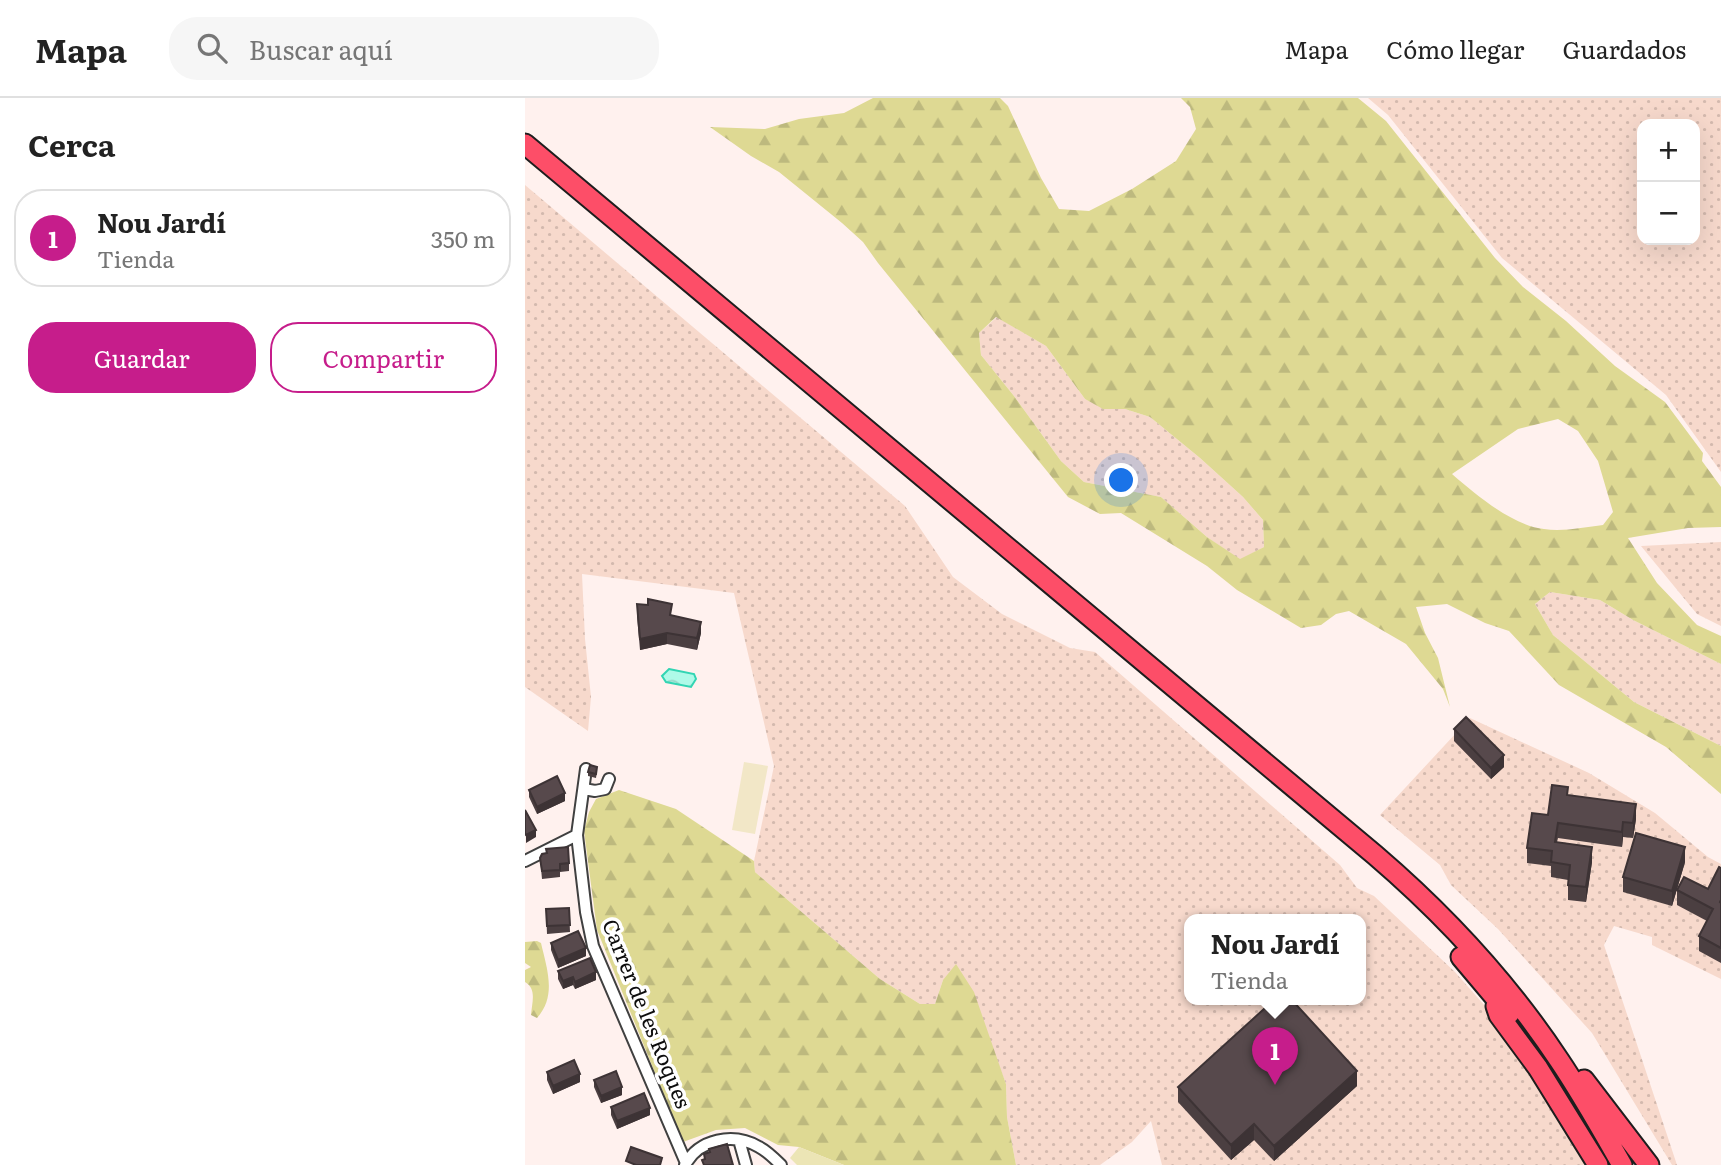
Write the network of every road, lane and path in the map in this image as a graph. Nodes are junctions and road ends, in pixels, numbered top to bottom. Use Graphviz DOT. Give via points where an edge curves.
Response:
graph roads {
  1 [pos="525,144"];
  2 [pos="525,161"];
  3 [pos="586,769"];
  4 [pos="609,779"];
  5 [pos="584,789"];
  6 [pos="577,835"];
  7 [pos="525,861"];
  8 [pos="1497,989"];
  9 [pos="739,1140"];
  10 [pos="685,1164"];
  11 [pos="746,1165"];
  12 [pos="781,1165"];
  13 [pos="1598,1165"];
  14 [pos="1607,1165"];
  15 [pos="1622,1165"];
  16 [pos="1649,1165"];
  1 -- 8 [label="highway" via="1390,868 1426,901"];
  2 -- 8 [label="highway" via="1381,878"];
  3 -- 5 [label="street, Carrer de les Roques"];
  4 -- 5 [label="street" via="605,789"];
  5 -- 6 [label="street, Carrer de les Roques"];
  6 -- 7 [label="street"];
  6 -- 10 [label="street, Carrer de les Roques" via="593,946"];
  8 -- 13 [label="highway" via="1499,1015"];
  8 -- 14 [label="highway"];
  8 -- 15 [label="highway" via="1557,1058"];
  8 -- 16 [label="highway" via="1520,998"];
  9 -- 10 [label="street" via="701,1146"];
  9 -- 11 [label="street"];
  9 -- 12 [label="street" via="760,1147"];
}
